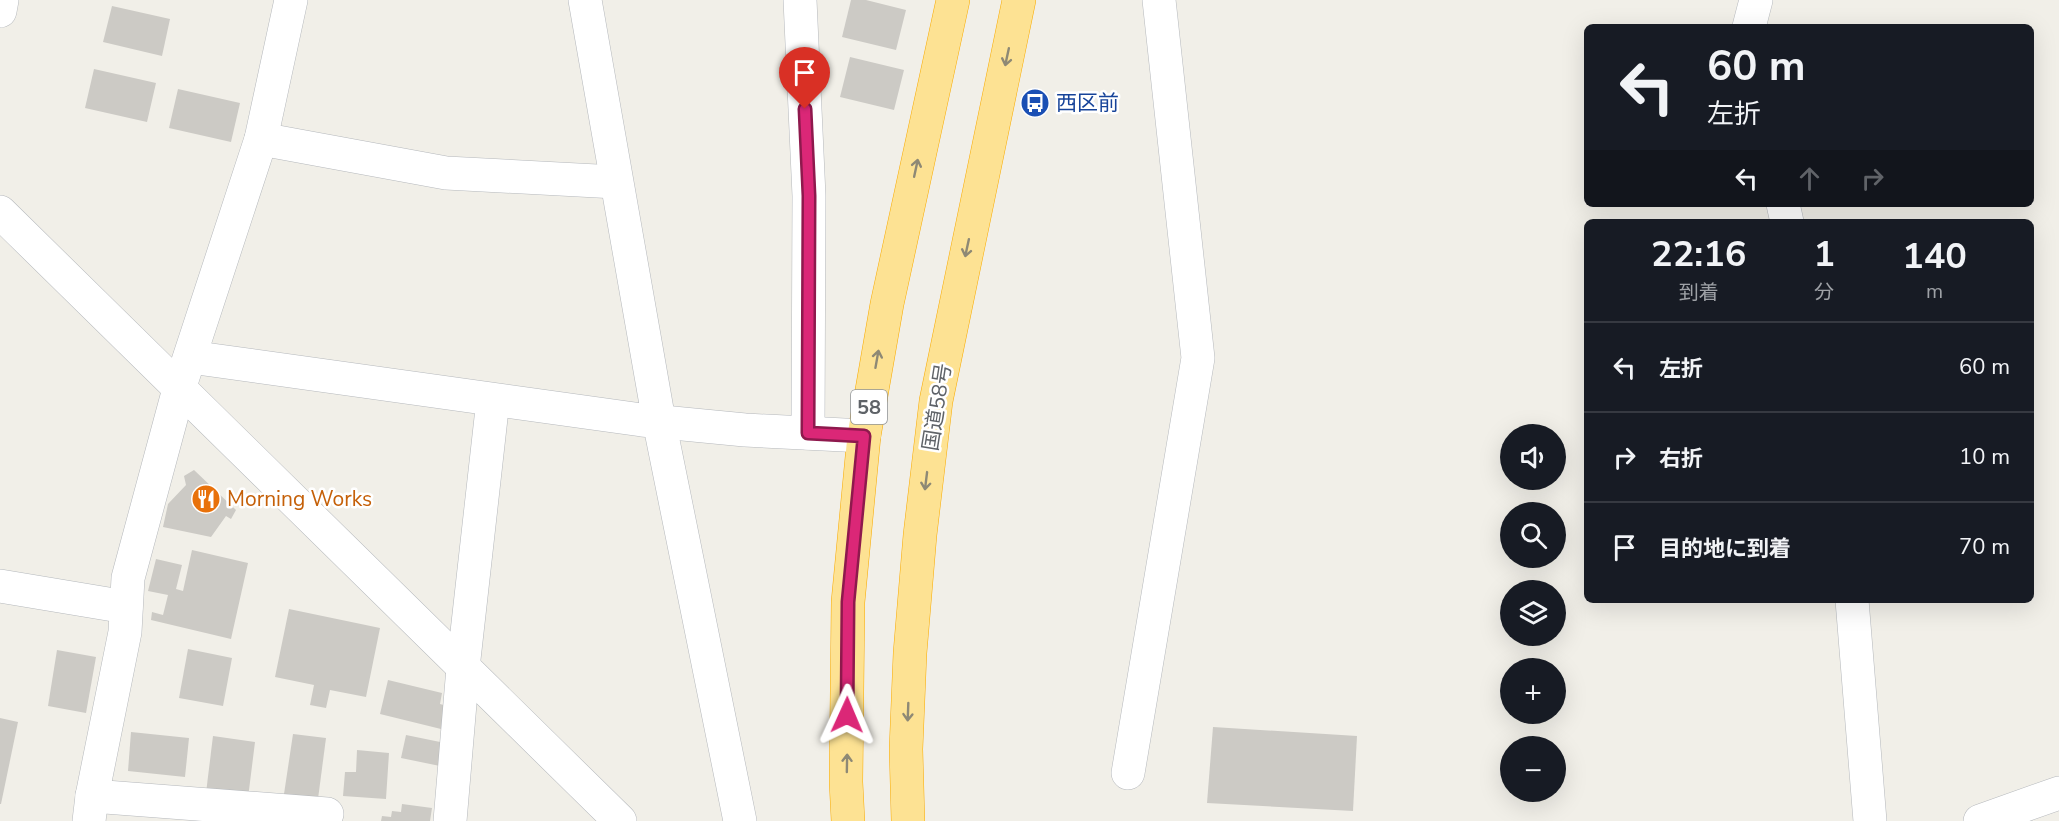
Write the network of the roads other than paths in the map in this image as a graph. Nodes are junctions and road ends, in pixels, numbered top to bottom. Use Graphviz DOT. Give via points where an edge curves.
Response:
graph roads {
  1 [pos="2,0"];
  2 [pos="291,0"];
  3 [pos="585,0"];
  4 [pos="800,0"];
  5 [pos="953,0"];
  6 [pos="1019,0"];
  7 [pos="1159,0"];
  8 [pos="1756,0"];
  9 [pos="0,10"];
  10 [pos="1750,24"];
  11 [pos="261,139"];
  12 [pos="616,182"];
  13 [pos="0,212"];
  14 [pos="190,357"];
  15 [pos="179,389"];
  16 [pos="494,400"];
  17 [pos="659,421"];
  18 [pos="808,433"];
  19 [pos="864,436"];
  20 [pos="0,586"];
  21 [pos="1852,603"];
  22 [pos="126,608"];
  23 [pos="463,668"];
  24 [pos="1128,773"];
  25 [pos="2059,793"];
  26 [pos="91,808"];
  27 [pos="327,814"];
  28 [pos="450,821"];
  29 [pos="620,821"];
  30 [pos="740,821"];
  31 [pos="848,821"];
  32 [pos="908,821"];
  33 [pos="1870,821"];
  34 [pos="1980,821"];
  1 -- 9 [label="street"];
  2 -- 11 [label="street"];
  3 -- 12 [label="street"];
  4 -- 18 [label="street" via="809,196"];
  19 -- 5 [label="highway, 58, one-way" via="887,304"];
  6 -- 32 [label="highway, 国道58号, one-way" via="936,401 910,653"];
  7 -- 24 [label="street" via="1198,358"];
  8 -- 10 [label="street"];
  11 -- 12 [label="street" via="446,173"];
  11 -- 14 [label="street"];
  12 -- 17 [label="street"];
  13 -- 15 [label="street"];
  14 -- 15 [label="street"];
  14 -- 16 [label="street"];
  15 -- 22 [label="street" via="128,578"];
  15 -- 23 [label="street"];
  16 -- 17 [label="street"];
  16 -- 23 [label="street"];
  17 -- 18 [label="street"];
  17 -- 30 [label="street"];
  18 -- 19 [label="street"];
  31 -- 19 [label="highway, 58, one-way" via="848,602"];
  20 -- 22 [label="street"];
  21 -- 33 [label="street"];
  22 -- 26 [label="street" via="125,632"];
  23 -- 28 [label="street"];
  23 -- 29 [label="street"];
  25 -- 34 [label="street"];
  26 -- 27 [label="street"];
}
